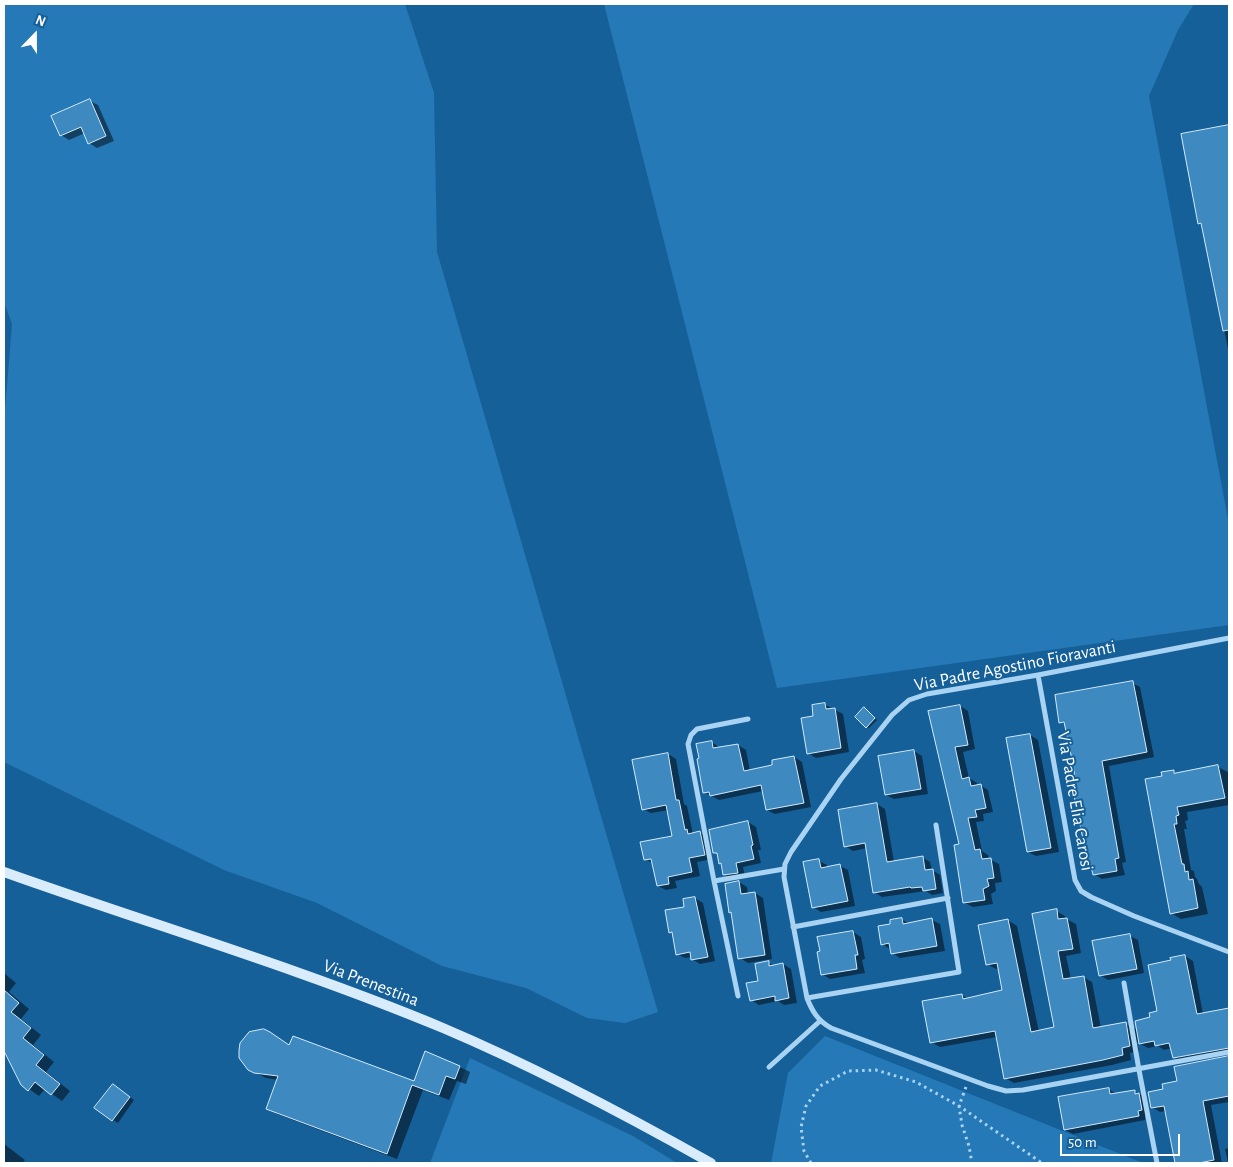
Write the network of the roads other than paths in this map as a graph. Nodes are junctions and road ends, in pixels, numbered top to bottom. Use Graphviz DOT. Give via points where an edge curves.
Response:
graph roads {
  1 [pos="1229,638"];
  2 [pos="1038,675"];
  3 [pos="748,719"];
  4 [pos="936,825"];
  5 [pos="784,869"];
  6 [pos="4,872"];
  7 [pos="714,881"];
  8 [pos="948,898"];
  9 [pos="792,928"];
  10 [pos="1229,952"];
  11 [pos="1124,984"];
  12 [pos="738,996"];
  13 [pos="807,998"];
  14 [pos="820,1021"];
  15 [pos="1229,1052"];
  16 [pos="769,1067"];
  17 [pos="1139,1070"];
  18 [pos="711,1163"];
  19 [pos="1157,1163"];
  1 -- 2 [label="street, Via Padre Agostino Fioravanti"];
  2 -- 5 [label="street, Via Padre Agostino Fioravanti" via="927,694 903,704 841,779 791,852"];
  2 -- 10 [label="street, Via Padre Elia Carosi" via="1079,887 1086,894 1134,916"];
  3 -- 7 [label="street" via="697,729 689,740"];
  4 -- 8 [label="street"];
  5 -- 7 [label="street"];
  5 -- 9 [label="street"];
  6 -- 18 [label="main road, Via Prenestina" via="269,962 446,1030 552,1078"];
  7 -- 12 [label="street"];
  8 -- 9 [label="street"];
  8 -- 13 [label="street" via="959,972"];
  9 -- 13 [label="street"];
  11 -- 17 [label="street"];
  13 -- 14 [label="street"];
  14 -- 16 [label="street"];
  14 -- 17 [label="street" via="831,1028 1001,1090 1018,1091"];
  15 -- 17 [label="street"];
  17 -- 19 [label="street"];
}
